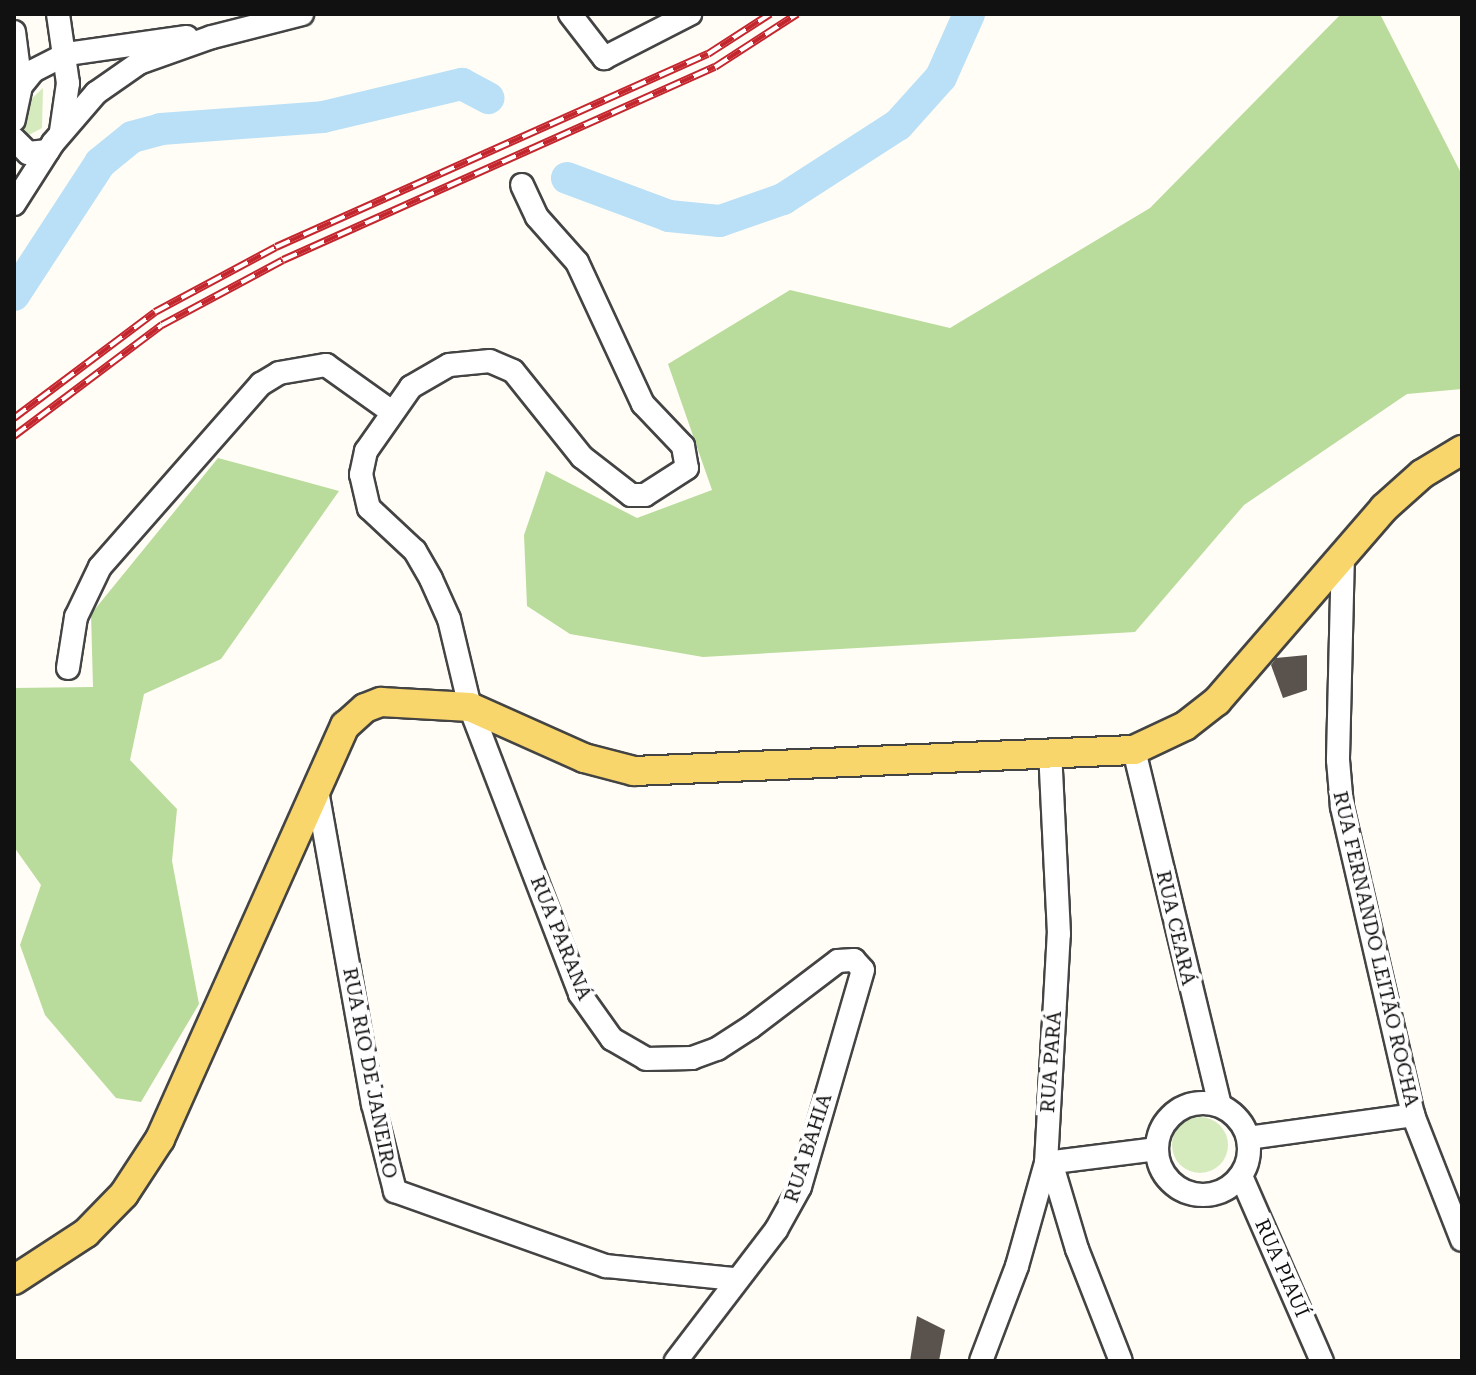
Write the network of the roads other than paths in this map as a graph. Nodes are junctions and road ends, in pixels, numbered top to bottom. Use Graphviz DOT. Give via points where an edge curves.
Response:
graph roads {
  1 [pos="58,14"];
  2 [pos="302,14"];
  3 [pos="570,14"];
  4 [pos="690,14"];
  5 [pos="14,32"];
  6 [pos="212,37"];
  7 [pos="67,54"];
  8 [pos="21,86"];
  9 [pos="14,120"];
  10 [pos="14,139"];
  11 [pos="54,144"];
  12 [pos="522,185"];
  13 [pos="14,204"];
  14 [pos="392,412"];
  15 [pos="1462,450"];
  16 [pos="1343,553"];
  17 [pos="68,668"];
  18 [pos="470,707"];
  19 [pos="1134,750"];
  20 [pos="1050,752"];
  21 [pos="318,796"];
  22 [pos="855,1003"];
  23 [pos="1220,1106"];
  24 [pos="1413,1115"];
  25 [pos="1248,1138"];
  26 [pos="1157,1149"];
  27 [pos="1049,1162"];
  28 [pos="1241,1176"];
  29 [pos="1462,1240"];
  30 [pos="734,1279"];
  31 [pos="14,1280"];
  32 [pos="676,1361"];
  33 [pos="981,1361"];
  34 [pos="1121,1361"];
  35 [pos="1322,1361"];
  1 -- 7 [label="street"];
  2 -- 6 [label="street"];
  3 -- 4 [label="street" via="604,58"];
  5 -- 8 [label="street"];
  6 -- 7 [label="street" via="174,37"];
  6 -- 11 [label="street" via="139,63 96,93"];
  7 -- 8 [label="street" via="33,71"];
  7 -- 11 [label="street"];
  8 -- 9 [label="street"];
  10 -- 11 [label="street" via="28,153"];
  11 -- 13 [label="street"];
  12 -- 14 [label="street" via="537,217 577,262 643,404 683,446 687,468 645,495 627,492 582,457 513,371 490,361 430,372"];
  14 -- 17 [label="street" via="326,365 279,373 261,384 100,567 76,617"];
  14 -- 18 [label="street" via="366,451 362,490 369,508 415,551 431,579 449,619"];
  15 -- 16 [label="main road" via="1408,486"];
  16 -- 19 [label="main road" via="1217,701 1185,726"];
  16 -- 24 [label="street, RUA FERNANDO LEITÃO ROCHA" via="1338,781"];
  18 -- 20 [label="main road" via="584,758 634,771"];
  18 -- 21 [label="main road" via="381,702 365,708 345,726"];
  18 -- 22 [label="street, RUA PARANÁ" via="580,994 612,1039 646,1059 704,1053 751,1027 827,967 846,959 863,970"];
  19 -- 20 [label="main road"];
  19 -- 23 [label="street, RUA CEARÁ"];
  20 -- 27 [label="street, RUA PARÁ" via="1059,934"];
  21 -- 30 [label="street, RUA RIO DE JANEIRO" via="373,1104 395,1191 606,1266"];
  21 -- 31 [label="main road" via="160,1139 124,1194 86,1233"];
  22 -- 30 [label="street, RUA BAHIA" via="800,1187 776,1230"];
  23 -- 25 [label="street" via="1232,1113"];
  23 -- 26 [label="street" via="1205,1103 1177,1111 1166,1121"];
  24 -- 25 [label="street"];
  24 -- 29 [label="street, RUA FERNANDO LEITÃO ROCHA"];
  25 -- 28 [label="street"];
  26 -- 27 [label="street"];
  26 -- 28 [label="street" via="1169,1180 1189,1193 1214,1194"];
  27 -- 33 [label="street, RUA PARÁ"];
  27 -- 34 [label="street"];
  28 -- 35 [label="street, RUA PIAUÍ"];
  30 -- 32 [label="street, RUA BAHIA"];
}
